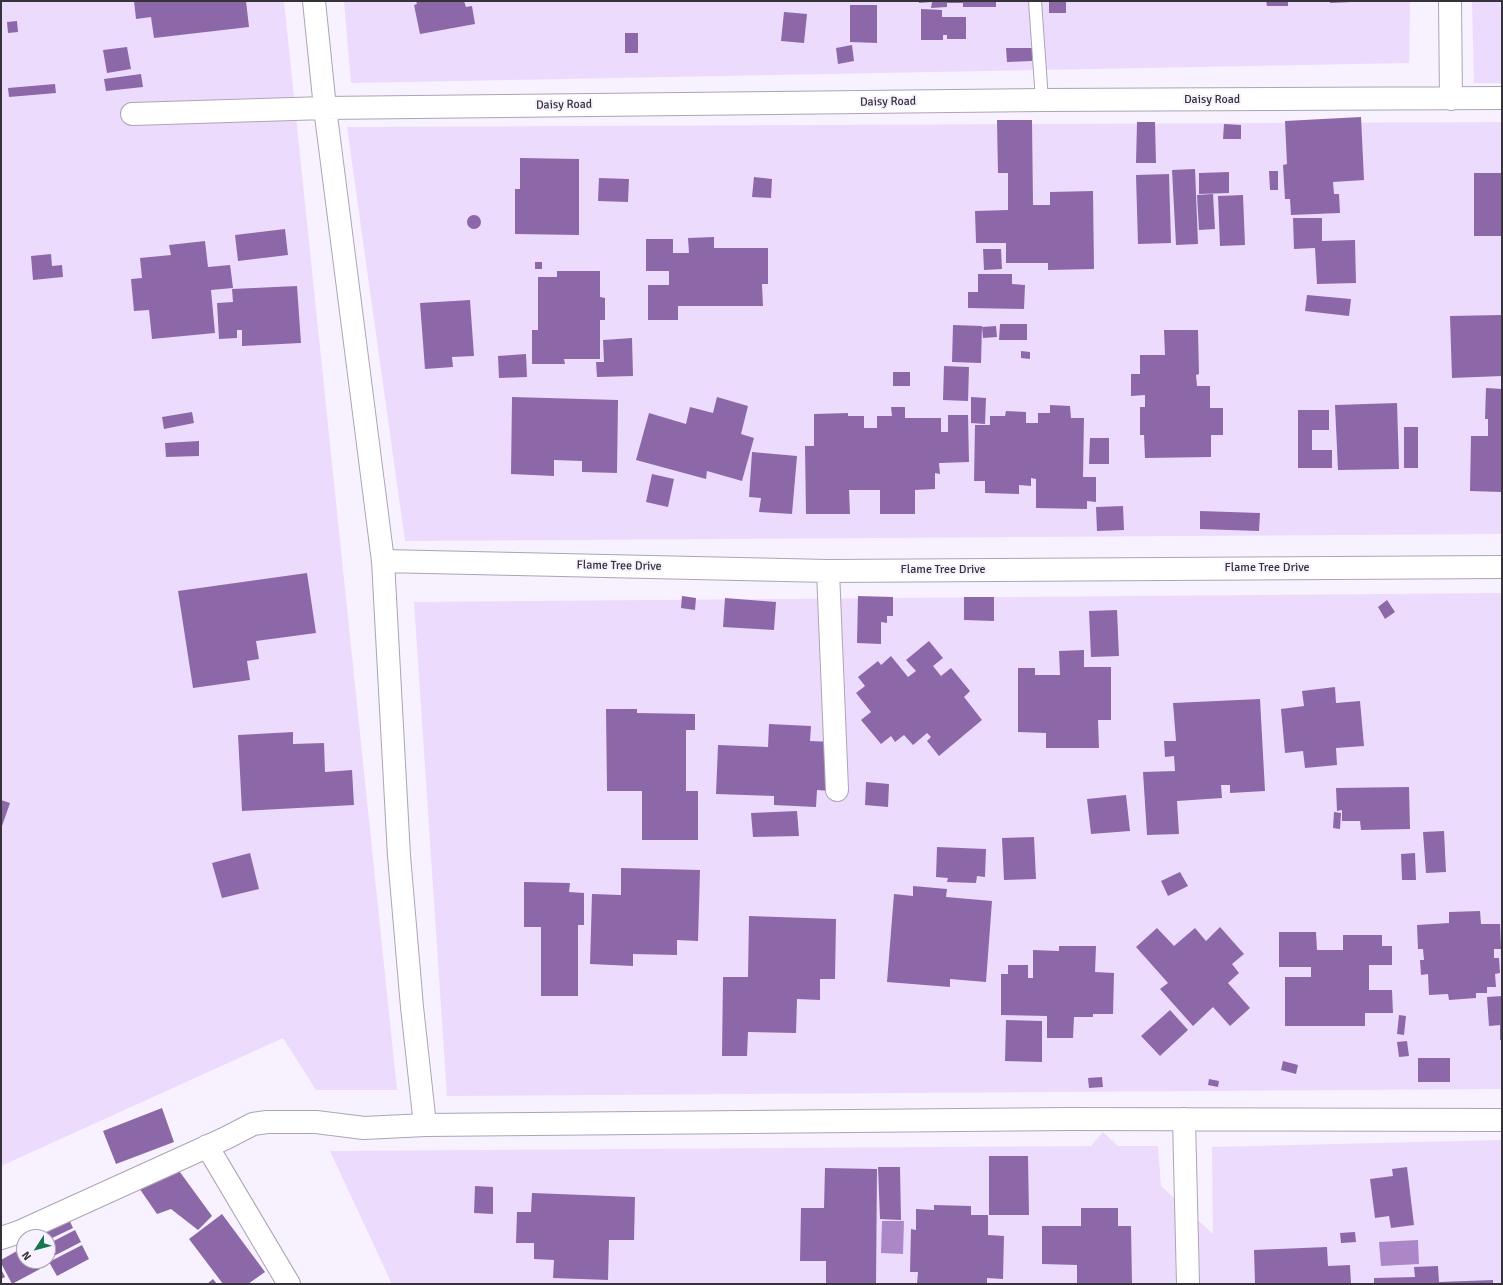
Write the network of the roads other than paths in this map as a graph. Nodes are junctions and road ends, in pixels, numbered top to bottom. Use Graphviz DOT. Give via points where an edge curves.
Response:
graph roads {
  1 [pos="314,1"];
  2 [pos="1034,1"];
  3 [pos="1450,1"];
  4 [pos="1502,98"];
  5 [pos="1451,99"];
  6 [pos="1042,100"];
  7 [pos="325,108"];
  8 [pos="132,114"];
  9 [pos="383,561"];
  10 [pos="1502,567"];
  11 [pos="828,571"];
  12 [pos="837,790"];
  13 [pos="1184,1120"];
  14 [pos="1502,1120"];
  15 [pos="425,1125"];
  16 [pos="207,1146"];
  17 [pos="1,1238"];
  18 [pos="289,1284"];
  19 [pos="1188,1284"];
  1 -- 7 [label="street"];
  2 -- 6 [label="lane"];
  3 -- 5 [label="street"];
  4 -- 5 [label="street, Daisy Road"];
  5 -- 6 [label="street, Daisy Road"];
  6 -- 7 [label="street, Daisy Road"];
  7 -- 8 [label="street, Daisy Road"];
  7 -- 9 [label="street"];
  9 -- 11 [label="street, Flame Tree Drive"];
  9 -- 15 [label="street" via="399,856"];
  10 -- 11 [label="street, Flame Tree Drive"];
  11 -- 12 [label="street"];
  13 -- 14 [label="street"];
  13 -- 15 [label="street"];
  13 -- 19 [label="street"];
  15 -- 16 [label="street" via="364,1128 316,1122 266,1122 253,1124"];
  16 -- 17 [label="street"];
  16 -- 18 [label="street"];
}
